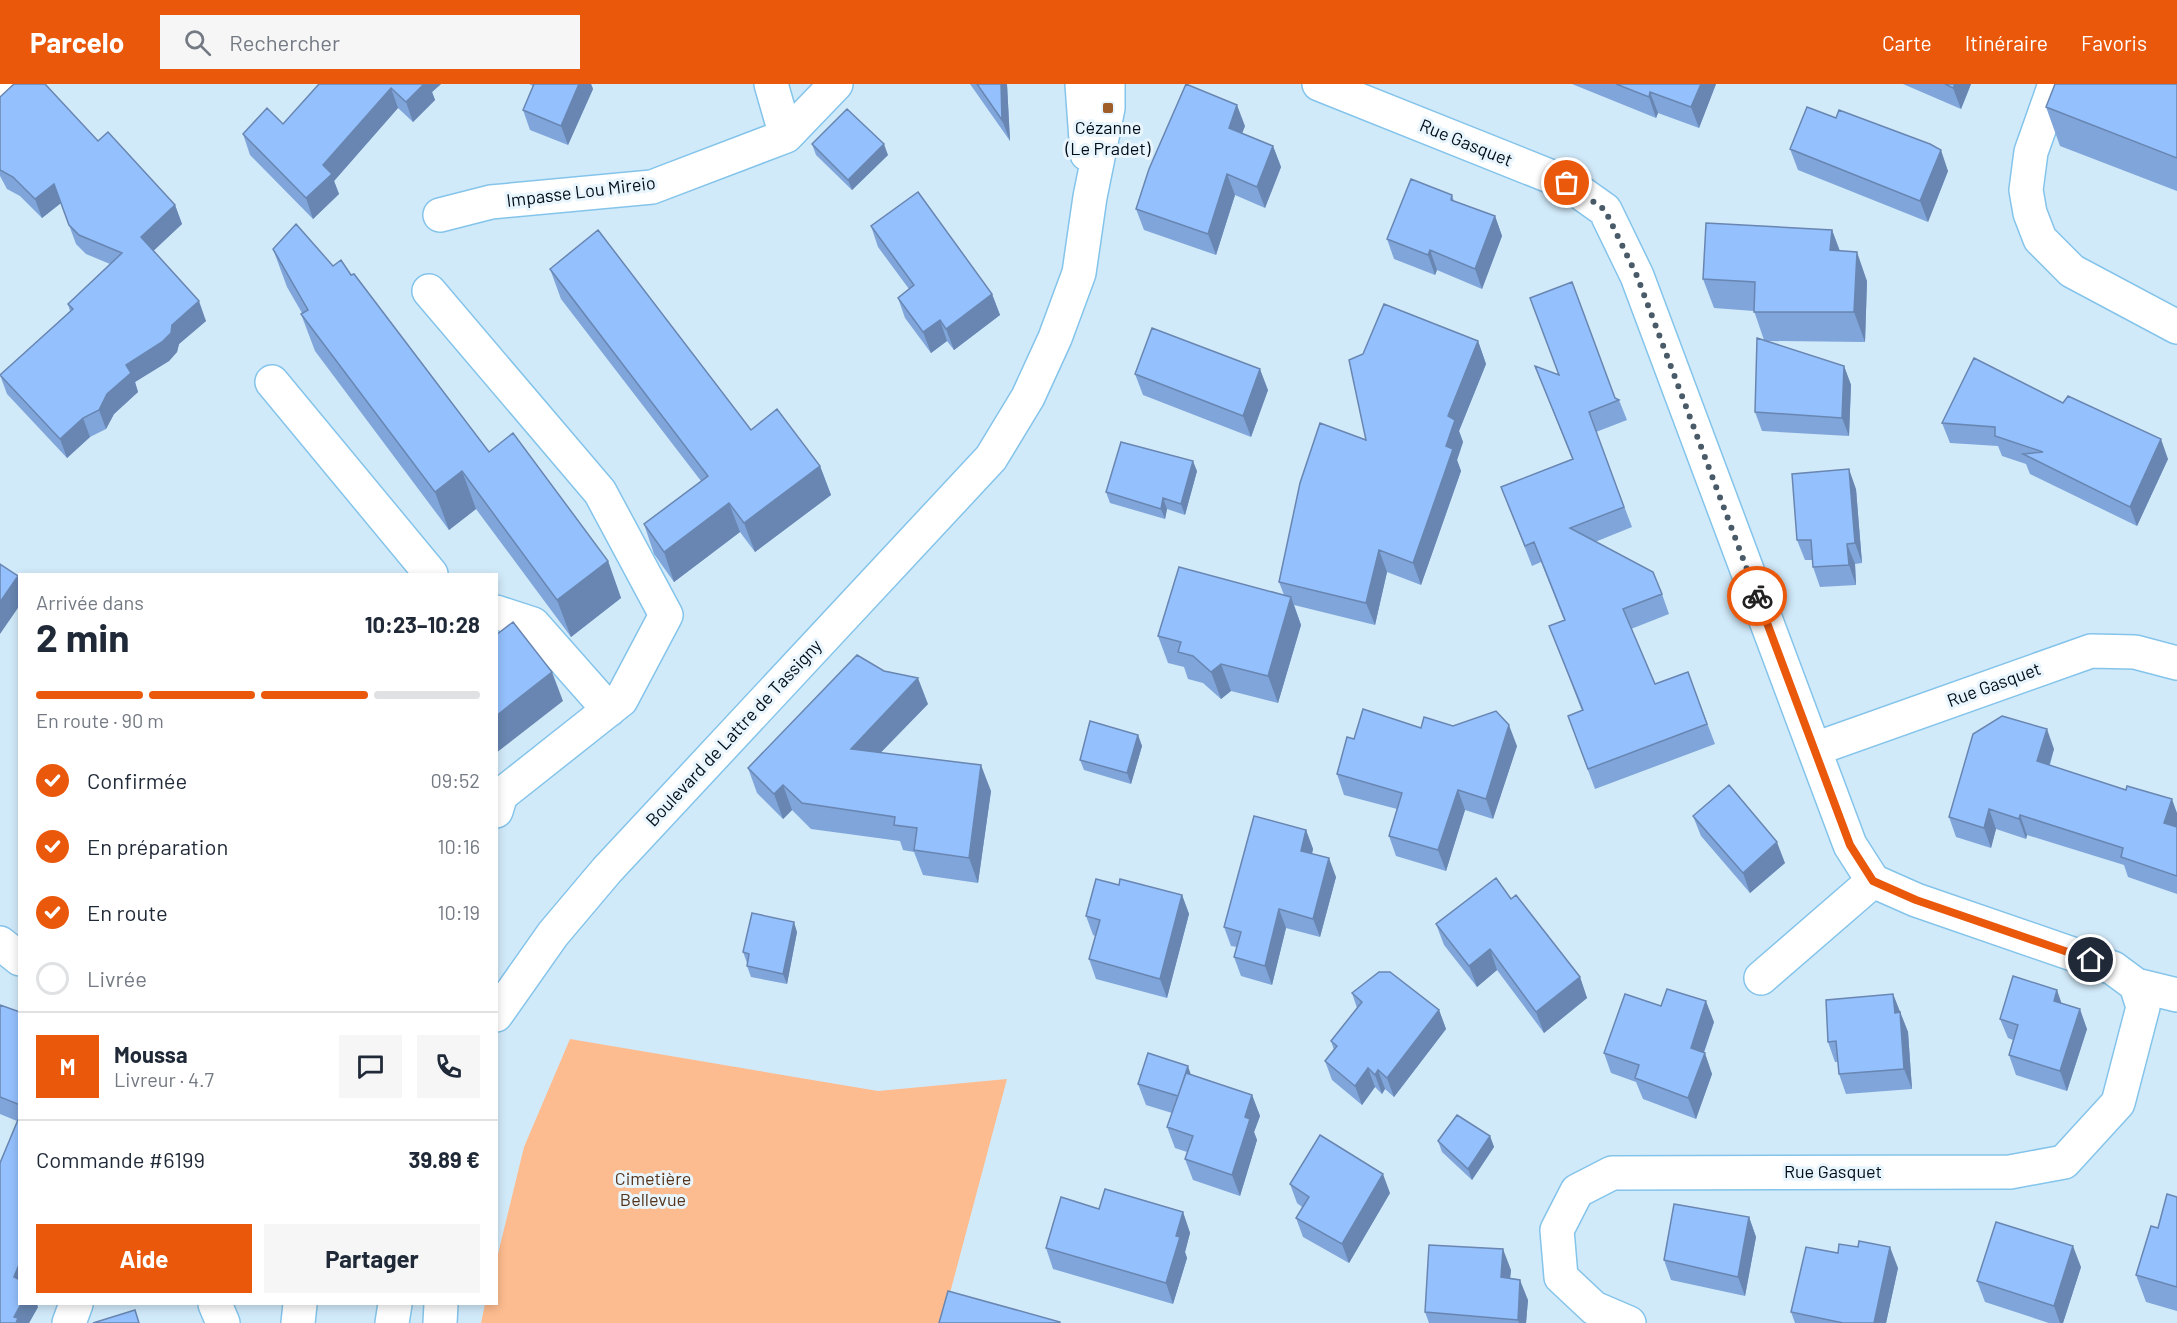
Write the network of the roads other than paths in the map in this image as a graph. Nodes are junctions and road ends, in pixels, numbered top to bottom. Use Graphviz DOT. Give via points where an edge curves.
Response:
graph roads {
  1 [pos="7,84"];
  2 [pos="771,84"];
  3 [pos="836,84"];
  4 [pos="1082,84"];
  5 [pos="1108,84"];
  6 [pos="1319,84"];
  7 [pos="2055,84"];
  8 [pos="0,89"];
  9 [pos="786,136"];
  10 [pos="1090,197"];
  11 [pos="440,215"];
  12 [pos="429,291"];
  13 [pos="2177,327"];
  14 [pos="272,382"];
  15 [pos="430,573"];
  16 [pos="498,613"];
  17 [pos="2177,663"];
  18 [pos="609,710"];
  19 [pos="1815,749"];
  20 [pos="498,805"];
  21 [pos="1873,881"];
  22 [pos="0,943"];
  23 [pos="18,957"];
  24 [pos="1761,978"];
  25 [pos="2136,985"];
  26 [pos="2177,995"];
  27 [pos="498,1012"];
  28 [pos="76,1305"];
  29 [pos="215,1305"];
  30 [pos="300,1305"];
  31 [pos="394,1305"];
  32 [pos="441,1305"];
  33 [pos="69,1323"];
  34 [pos="223,1323"];
  35 [pos="298,1323"];
  36 [pos="392,1323"];
  37 [pos="440,1323"];
  38 [pos="1629,1323"];
  1 -- 8 [label="street"];
  2 -- 9 [label="street"];
  3 -- 9 [label="street, Impasse Lou Mireio"];
  4 -- 10 [label="street"];
  5 -- 10 [label="street" via="1108,108"];
  6 -- 19 [label="street, Rue Gasquet" via="1567,183 1605,210 1637,276"];
  7 -- 13 [label="street" via="2031,152 2026,190 2040,239 2072,271"];
  9 -- 11 [label="street, Impasse Lou Mireio" via="652,187 491,202"];
  10 -- 27 [label="street, Boulevard de Lattre de Tassigny" via="1079,273 1055,338 1028,397 991,458 607,870 553,934"];
  12 -- 18 [label="street" via="600,492 666,615 621,700"];
  14 -- 15 [label="street"];
  16 -- 18 [label="street" via="533,624"];
  17 -- 19 [label="street, Rue Gasquet" via="2135,652 2091,651"];
  18 -- 20 [label="street" via="501,795"];
  19 -- 21 [label="street, Rue Gasquet" via="1850,845"];
  21 -- 24 [label="street"];
  21 -- 25 [label="street" via="1916,900 2113,968"];
  22 -- 23 [label="street"];
  25 -- 26 [label="street"];
  25 -- 38 [label="street, Rue Gasquet" via="2143,1007 2118,1103 2064,1162 2010,1172 1612,1173 1577,1191 1557,1230 1561,1277 1594,1308"];
  28 -- 33 [label="street"];
  29 -- 34 [label="street"];
  30 -- 35 [label="street"];
  31 -- 36 [label="street"];
  32 -- 37 [label="street"];
}
